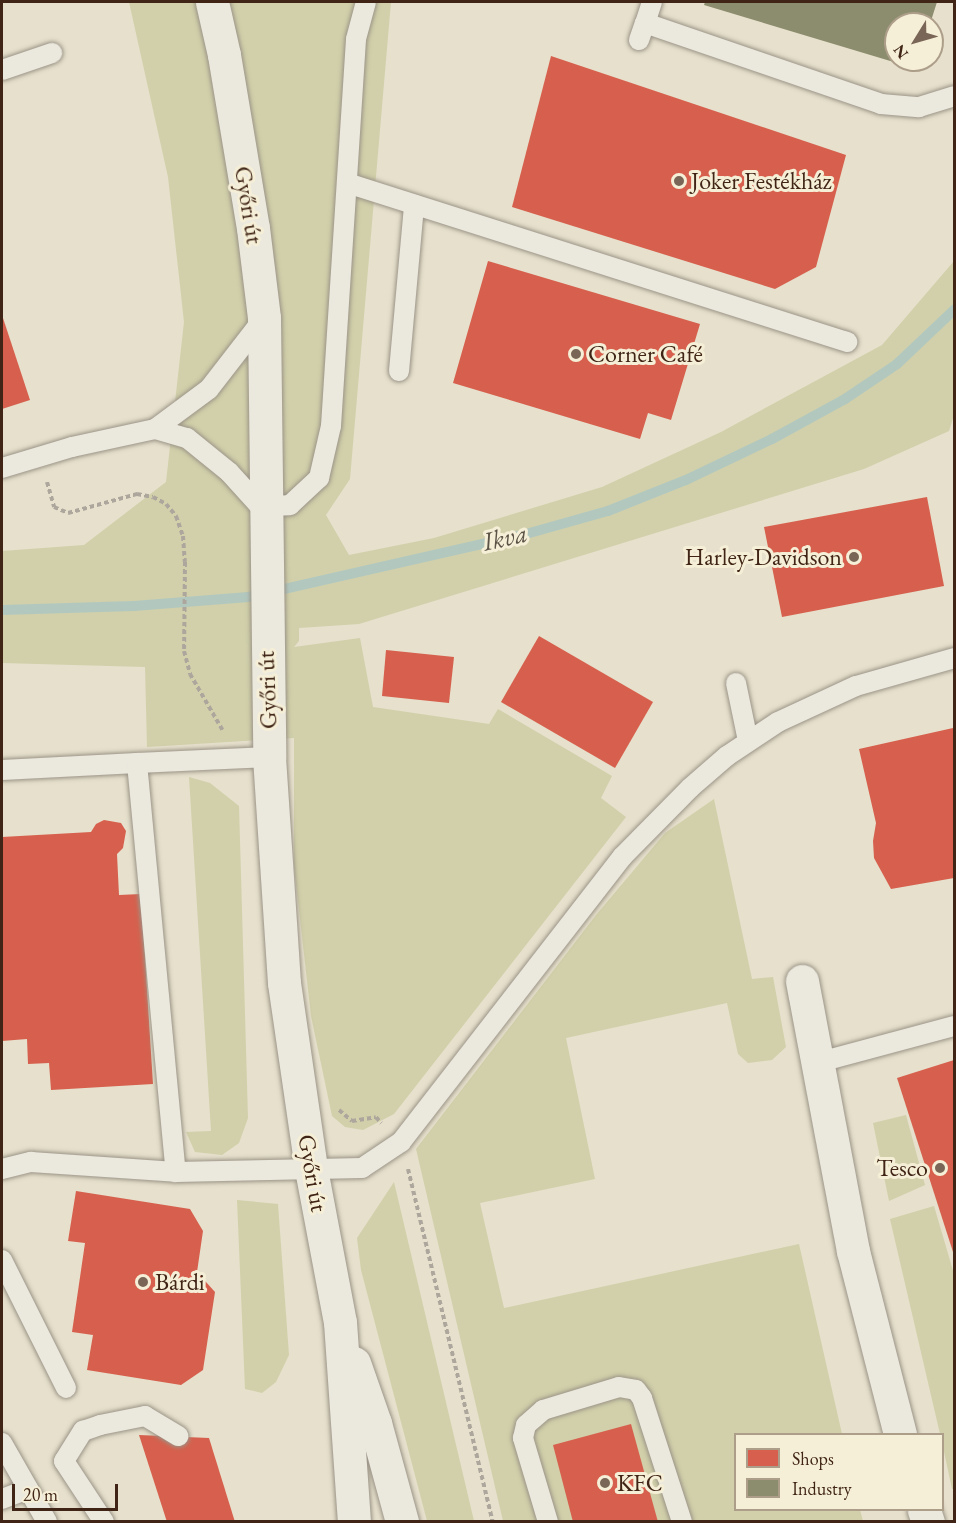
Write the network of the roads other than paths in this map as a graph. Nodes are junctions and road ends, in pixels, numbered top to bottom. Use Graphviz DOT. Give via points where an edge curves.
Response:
graph roads {
  1 [pos="195,2"];
  2 [pos="212,2"];
  3 [pos="366,2"];
  4 [pos="652,2"];
  5 [pos="52,53"];
  6 [pos="224,56"];
  7 [pos="2,70"];
  8 [pos="954,96"];
  9 [pos="346,183"];
  10 [pos="414,205"];
  11 [pos="264,318"];
  12 [pos="847,342"];
  13 [pos="399,371"];
  14 [pos="155,429"];
  15 [pos="2,468"];
  16 [pos="266,518"];
  17 [pos="954,658"];
  18 [pos="736,682"];
  19 [pos="748,741"];
  20 [pos="255,757"];
  21 [pos="137,763"];
  22 [pos="2,770"];
  23 [pos="802,981"];
  24 [pos="954,1026"];
  25 [pos="816,1063"];
  26 [pos="2,1169"];
  27 [pos="311,1169"];
  28 [pos="176,1172"];
  29 [pos="2,1260"];
  30 [pos="340,1322"];
  31 [pos="66,1388"];
  32 [pos="900,1433"];
  33 [pos="178,1436"];
  34 [pos="2,1443"];
  35 [pos="28,1490"];
  36 [pos="2,1498"];
  37 [pos="46,1521"];
  38 [pos="104,1521"];
  39 [pos="354,1521"];
  40 [pos="402,1521"];
  41 [pos="548,1521"];
  42 [pos="682,1521"];
  1 -- 6 [label="main road, Győri út"];
  2 -- 6 [label="main road, Győri út"];
  3 -- 9 [label="lane" via="356,39"];
  4 -- 8 [label="lane" via="642,31 881,104 919,107"];
  5 -- 7 [label="lane"];
  6 -- 11 [label="main road, Győri út"];
  9 -- 10 [label="lane"];
  9 -- 16 [label="lane" via="331,426 319,478 290,505"];
  10 -- 12 [label="lane"];
  10 -- 13 [label="lane"];
  11 -- 14 [label="lane" via="209,389"];
  11 -- 16 [label="main road, Győri út"];
  14 -- 15 [label="lane" via="40,455"];
  14 -- 16 [label="lane" via="187,438 229,472"];
  16 -- 20 [label="main road, Győri út" via="265,648"];
  17 -- 19 [label="lane" via="856,686 778,722"];
  18 -- 19 [label="lane"];
  19 -- 27 [label="lane" via="690,788 622,857 401,1142 362,1168"];
  20 -- 21 [label="lane"];
  20 -- 27 [label="main road, Győri út"];
  21 -- 22 [label="lane"];
  21 -- 28 [label="lane"];
  23 -- 25 [label="main road"];
  24 -- 25 [label="lane"];
  25 -- 32 [label="main road" via="853,1251"];
  26 -- 28 [label="lane" via="31,1162"];
  27 -- 28 [label="lane"];
  27 -- 30 [label="main road, Győri út"];
  29 -- 31 [label="lane"];
  30 -- 39 [label="main road, Győri út"];
  30 -- 40 [label="main road, Győri út" via="375,1423"];
  33 -- 38 [label="lane" via="146,1416 83,1431 64,1461"];
  34 -- 35 [label="lane"];
  35 -- 36 [label="lane"];
  35 -- 37 [label="lane"];
  41 -- 42 [label="lane" via="523,1438 526,1425 543,1410 619,1387 636,1390 642,1398"];
}
